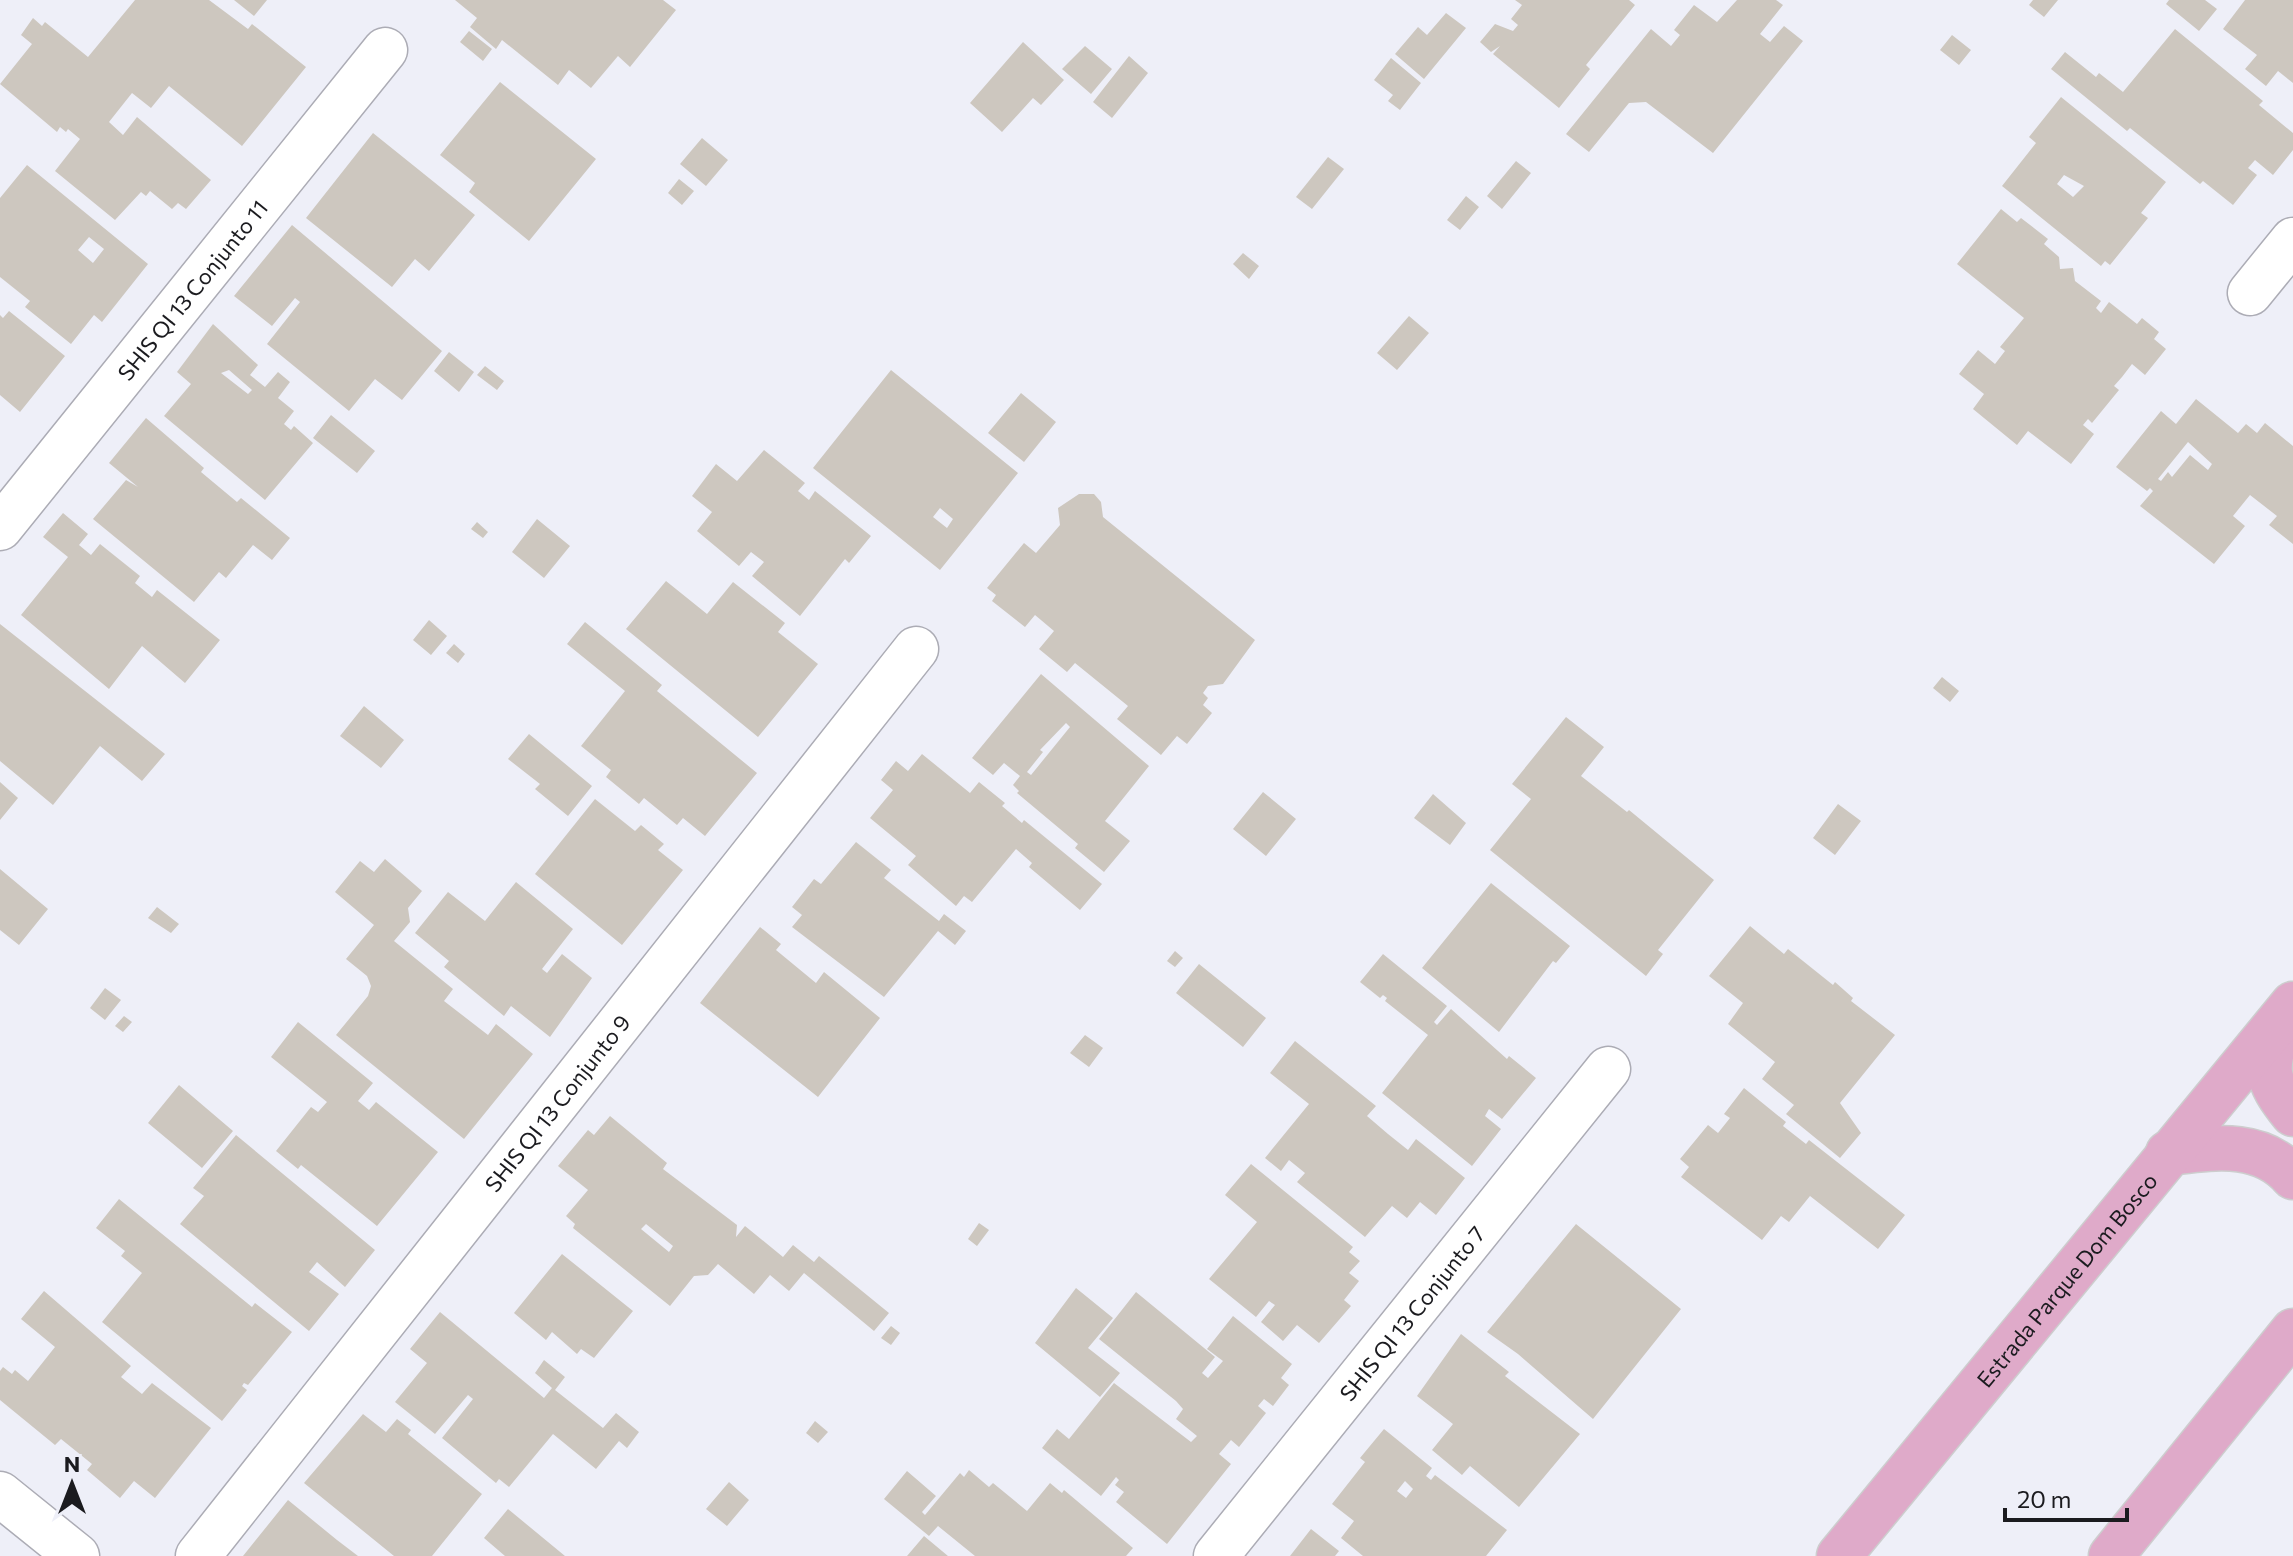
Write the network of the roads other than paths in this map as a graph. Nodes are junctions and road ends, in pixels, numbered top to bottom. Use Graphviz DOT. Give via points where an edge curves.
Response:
graph roads {
  1 [pos="385,50"];
  2 [pos="2293,240"];
  3 [pos="2250,293"];
  4 [pos="0,528"];
  5 [pos="916,649"];
  6 [pos="2287,1011"];
  7 [pos="1608,1069"];
  8 [pos="2293,1114"];
  9 [pos="2168,1153"];
  10 [pos="2293,1177"];
  11 [pos="2293,1331"];
  12 [pos="0,1494"];
  13 [pos="77,1556"];
  14 [pos="198,1556"];
  15 [pos="1216,1556"];
  16 [pos="1839,1556"];
  17 [pos="2111,1556"];
  1 -- 4 [label="street, SHIS QI 13 Conjunto 11"];
  2 -- 3 [label="street"];
  5 -- 14 [label="street, SHIS QI 13 Conjunto 9"];
  6 -- 8 [label="main road" via="2267,1070"];
  6 -- 9 [label="main road, Estrada Parque Dom Bosco"];
  7 -- 15 [label="street, SHIS QI 13 Conjunto 7"];
  9 -- 10 [label="main road" via="2225,1146 2261,1154"];
  9 -- 16 [label="main road, Estrada Parque Dom Bosco"];
  11 -- 17 [label="main road"];
  12 -- 13 [label="street"];
}
